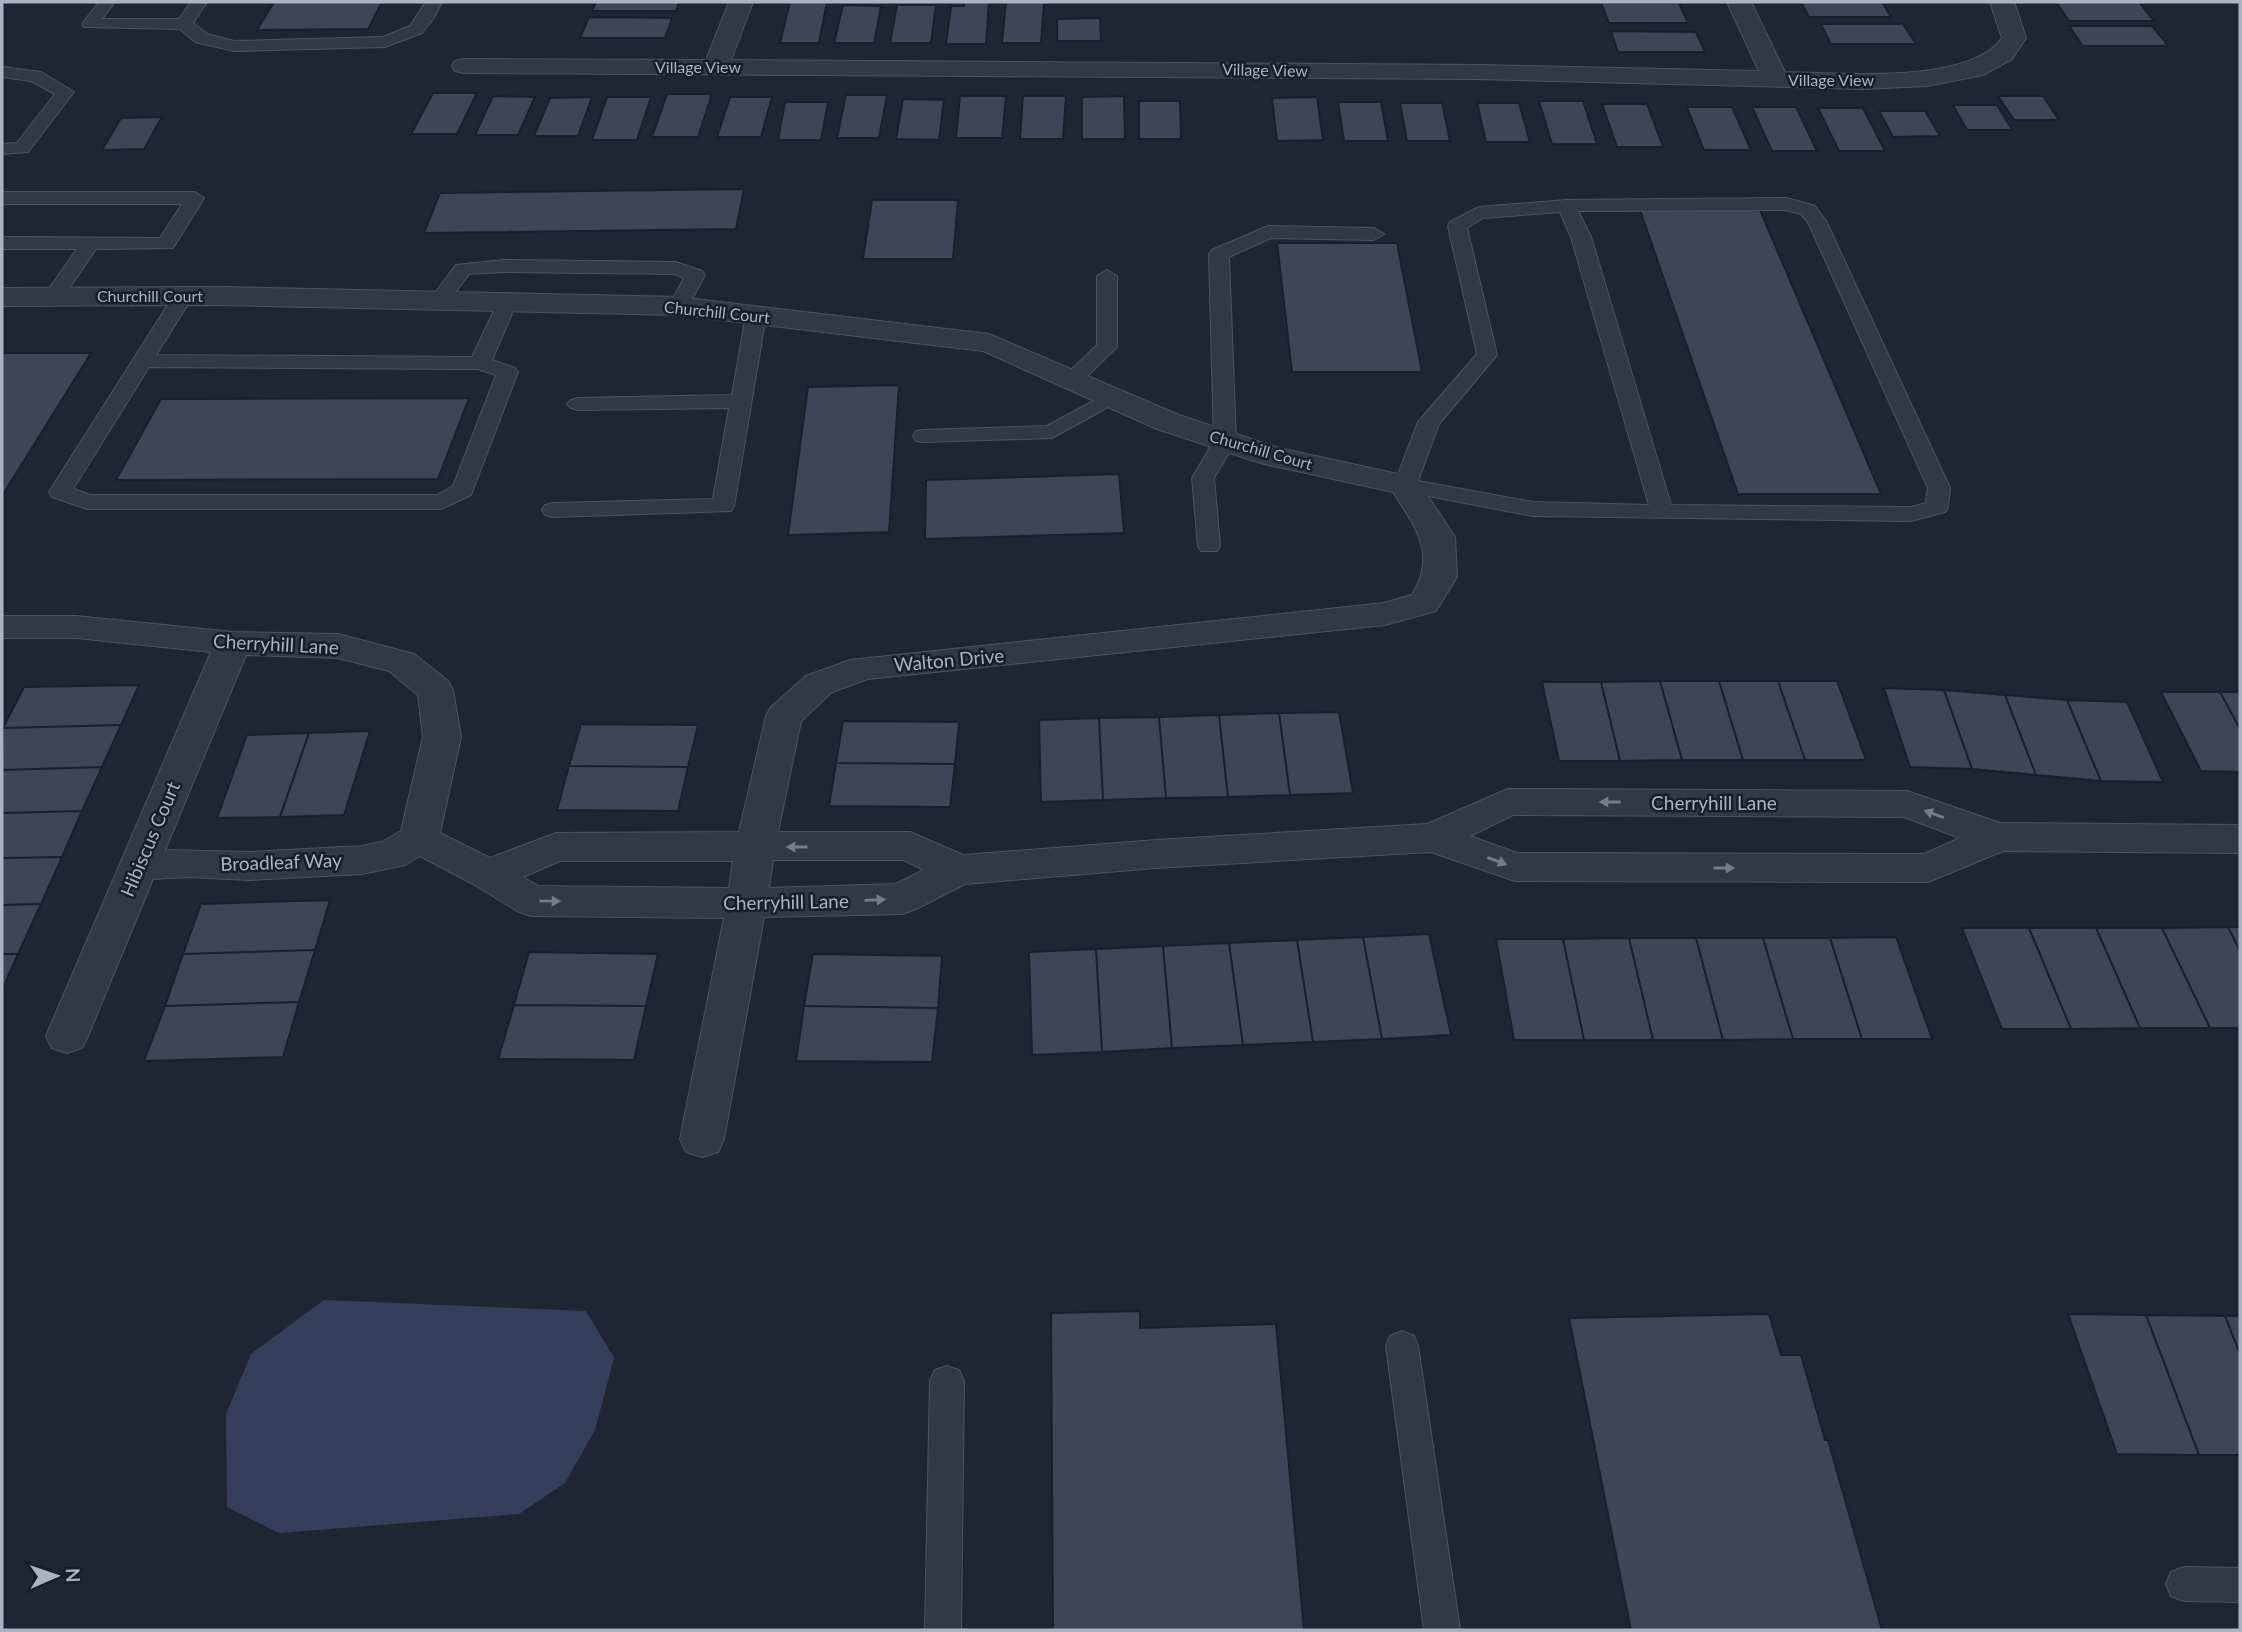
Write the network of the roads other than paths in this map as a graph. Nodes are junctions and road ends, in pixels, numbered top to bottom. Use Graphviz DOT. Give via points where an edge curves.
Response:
graph roads {
  1 [pos="107,2"];
  2 [pos="199,2"];
  3 [pos="434,2"];
  4 [pos="741,2"];
  5 [pos="1739,2"];
  6 [pos="2002,2"];
  7 [pos="184,24"];
  8 [pos="464,66"];
  9 [pos="716,67"];
  10 [pos="2,72"];
  11 [pos="1776,80"];
  12 [pos="2,149"];
  13 [pos="2,198"];
  14 [pos="1566,206"];
  15 [pos="1374,234"];
  16 [pos="2,243"];
  17 [pos="90,244"];
  18 [pos="1107,276"];
  19 [pos="54,296"];
  20 [pos="183,296"];
  21 [pos="2,297"];
  22 [pos="439,301"];
  23 [pos="507,302"];
  24 [pos="679,306"];
  25 [pos="756,315"];
  26 [pos="142,361"];
  27 [pos="480,363"];
  28 [pos="1072,380"];
  29 [pos="1112,397"];
  30 [pos="741,401"];
  31 [pos="578,404"];
  32 [pos="924,436"];
  33 [pos="1225,441"];
  34 [pos="1405,485"];
  35 [pos="553,510"];
  36 [pos="1662,512"];
  37 [pos="1209,546"];
  38 [pos="2,627"];
  39 [pos="233,643"];
  40 [pos="1998,837"];
  41 [pos="419,838"];
  42 [pos="1433,838"];
  43 [pos="2240,839"];
  44 [pos="755,847"];
  45 [pos="139,866"];
  46 [pos="958,870"];
  47 [pos="489,875"];
  48 [pos="747,903"];
  49 [pos="67,1036"];
  50 [pos="702,1139"];
  51 [pos="1402,1346"];
  52 [pos="947,1381"];
  53 [pos="2184,1584"];
  54 [pos="2240,1585"];
  55 [pos="943,1630"];
  56 [pos="1442,1630"];
  1 -- 7 [label="lane" via="90,24"];
  2 -- 7 [label="lane"];
  3 -- 7 [label="lane" via="424,24 385,42 234,46 201,38"];
  4 -- 9 [label="street"];
  5 -- 11 [label="street"];
  6 -- 11 [label="street, Village View" via="2014,38 2003,54 1974,70 1927,78"];
  8 -- 9 [label="street, Village View"];
  9 -- 11 [label="street, Village View" via="1450,71"];
  10 -- 12 [label="lane" via="35,76 65,92 22,148"];
  13 -- 17 [label="lane" via="195,198 166,244"];
  14 -- 34 [label="lane" via="1479,213 1457,226 1487,355 1429,422"];
  14 -- 36 [label="lane" via="1581,237"];
  14 -- 36 [label="lane" via="1787,204 1808,210 1939,488 1937,508 1911,514"];
  15 -- 33 [label="lane" via="1268,232 1219,254"];
  16 -- 17 [label="lane"];
  17 -- 19 [label="lane"];
  18 -- 28 [label="lane" via="1107,347"];
  19 -- 20 [label="street, Churchill Court"];
  19 -- 21 [label="street, Churchill Court"];
  20 -- 22 [label="street, Churchill Court"];
  20 -- 26 [label="lane"];
  22 -- 23 [label="street, Churchill Court"];
  22 -- 24 [label="lane" via="464,269 676,268 695,275"];
  23 -- 24 [label="street, Churchill Court"];
  23 -- 27 [label="lane"];
  24 -- 25 [label="street, Churchill Court"];
  25 -- 28 [label="street, Churchill Court" via="989,343"];
  25 -- 30 [label="lane"];
  26 -- 27 [label="lane"];
  26 -- 27 [label="lane" via="60,492 87,502 441,502 463,490 508,372"];
  28 -- 29 [label="street, Churchill Court"];
  29 -- 32 [label="lane" via="1052,432"];
  29 -- 33 [label="street, Churchill Court"];
  30 -- 31 [label="lane"];
  30 -- 35 [label="lane" via="723,506"];
  33 -- 34 [label="street, Churchill Court" via="1271,456"];
  33 -- 37 [label="lane" via="1203,478"];
  34 -- 36 [label="lane" via="1533,509"];
  34 -- 44 [label="street, Walton Drive" via="1438,537 1440,577 1424,603 1385,614 863,668 819,684 784,716"];
  38 -- 39 [label="street, Cherryhill Lane" via="76,627"];
  39 -- 41 [label="street, Cherryhill Lane" via="338,646 401,662 435,690 442,737"];
  39 -- 45 [label="street, Hibiscus Court"];
  42 -- 40 [label="street, Cherryhill Lane, one-way" via="1515,867 1928,868"];
  40 -- 42 [label="street, Cherryhill Lane, one-way" via="1907,804 1508,802"];
  40 -- 43 [label="street, Cherryhill Lane"];
  41 -- 45 [label="street, Broadleaf Way" via="391,855 362,860"];
  41 -- 47 [label="street, Cherryhill Lane"];
  42 -- 46 [label="street, Cherryhill Lane"];
  46 -- 44 [label="street, one-way" via="910,846"];
  44 -- 47 [label="street" via="556,847"];
  44 -- 48 [label="street, Walton Drive"];
  45 -- 49 [label="street, Hibiscus Court"];
  48 -- 46 [label="street, Cherryhill Lane, one-way" via="902,899"];
  47 -- 48 [label="street, Cherryhill Lane, one-way" via="531,901"];
  48 -- 50 [label="street, Walton Drive"];
  51 -- 56 [label="lane"];
  52 -- 55 [label="lane"];
  53 -- 54 [label="lane"];
}
